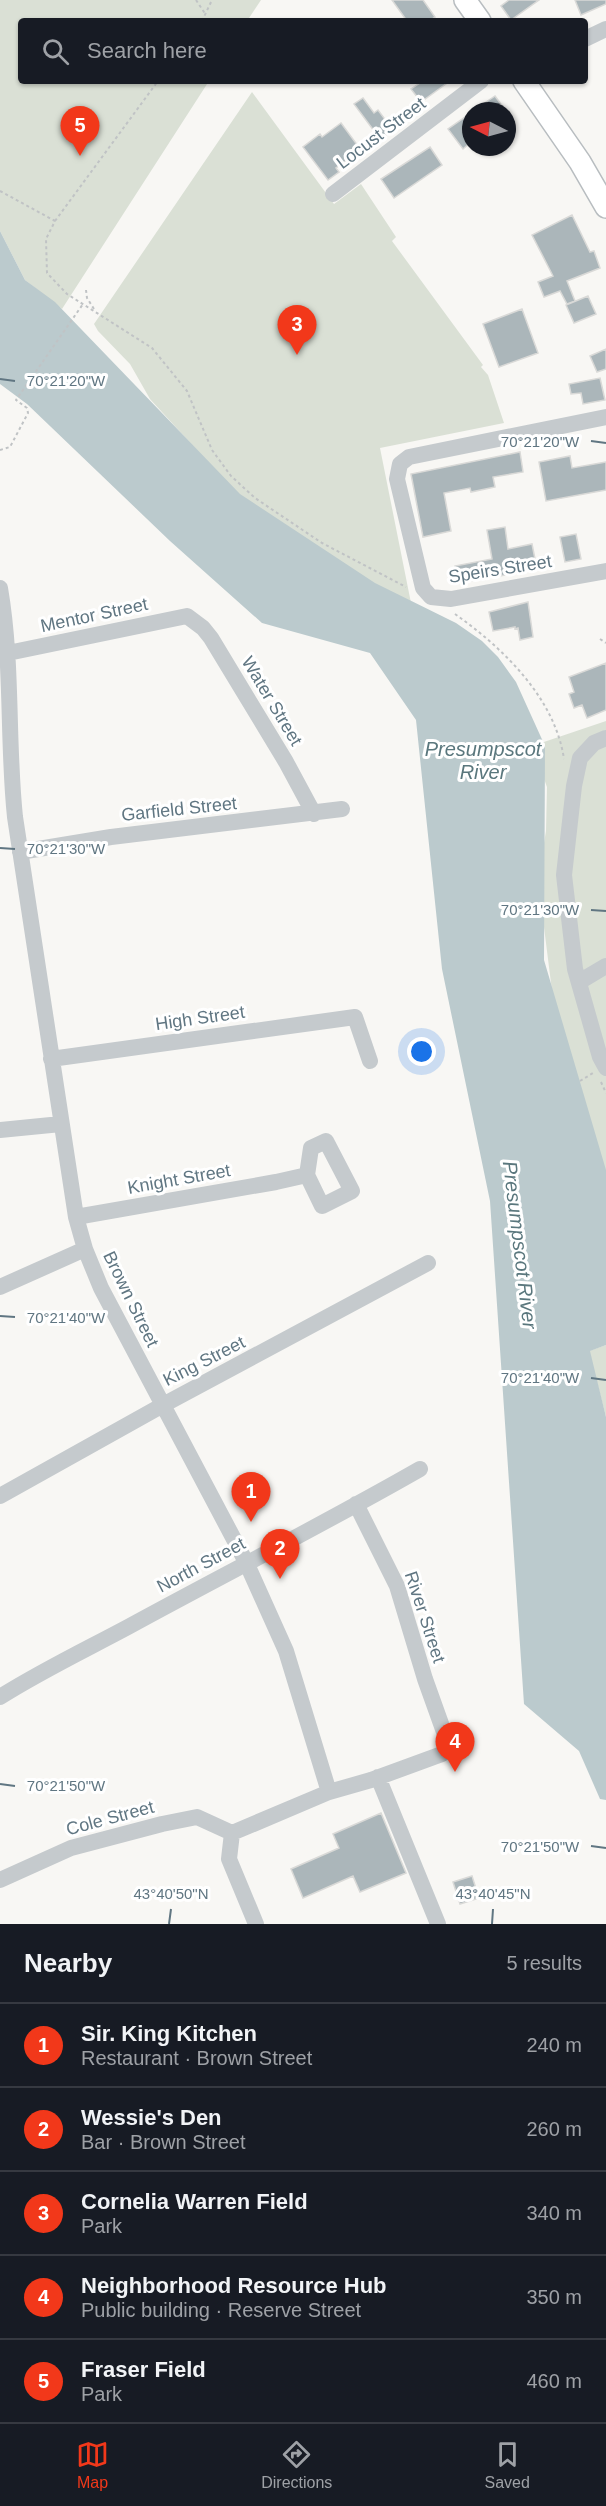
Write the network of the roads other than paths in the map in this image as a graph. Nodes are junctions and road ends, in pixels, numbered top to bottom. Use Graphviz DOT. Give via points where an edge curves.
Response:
graph roads {
  1 [pos="465,0"];
  2 [pos="478,18"];
  3 [pos="606,29"];
  4 [pos="588,38"];
  5 [pos="477,84"];
  6 [pos="526,84"];
  7 [pos="333,194"];
  8 [pos="606,207"];
  9 [pos="606,417"];
  10 [pos="606,571"];
  11 [pos="0,588"];
  12 [pos="188,616"];
  13 [pos="8,653"];
  14 [pos="606,738"];
  15 [pos="342,809"];
  16 [pos="314,814"];
  17 [pos="20,852"];
  18 [pos="606,966"];
  19 [pos="579,982"];
  20 [pos="51,1059"];
  21 [pos="370,1061"];
  22 [pos="600,1074"];
  23 [pos="61,1125"];
  24 [pos="0,1130"];
  25 [pos="307,1175"];
  26 [pos="76,1217"];
  27 [pos="85,1249"];
  28 [pos="428,1263"];
  29 [pos="0,1287"];
  30 [pos="163,1405"];
  31 [pos="420,1469"];
  32 [pos="0,1496"];
  33 [pos="356,1504"];
  34 [pos="246,1562"];
  35 [pos="0,1697"];
  36 [pos="378,1777"];
  37 [pos="328,1792"];
  38 [pos="232,1833"];
  39 [pos="0,1880"];
  40 [pos="256,1924"];
  41 [pos="438,1924"];
  1 -- 2 [label="main road"];
  3 -- 4 [label="street"];
  5 -- 7 [label="street, Locust Street"];
  6 -- 8 [label="main road"];
  9 -- 10 [label="street, Speirs Street" via="409,457 399,464 397,479 423,588 431,597 451,600"];
  11 -- 13 [label="street, Brown Street"];
  12 -- 13 [label="street, Mentor Street"];
  12 -- 16 [label="street, Water Street" via="211,638"];
  13 -- 17 [label="street, Brown Street" via="10,754"];
  14 -- 19 [label="street" via="594,743 580,758 564,875"];
  15 -- 16 [label="street, Garfield Street"];
  16 -- 17 [label="street, Garfield Street" via="111,837"];
  17 -- 20 [label="street, Brown Street"];
  18 -- 19 [label="street"];
  19 -- 22 [label="street" via="600,1057"];
  20 -- 21 [label="street, High Street" via="355,1017"];
  20 -- 23 [label="street, Brown Street"];
  23 -- 24 [label="street"];
  23 -- 26 [label="street, Brown Street"];
  25 -- 26 [label="street, Knight Street"];
  26 -- 27 [label="street, Brown Street"];
  27 -- 29 [label="street"];
  27 -- 30 [label="street, Brown Street" via="101,1288"];
  28 -- 30 [label="street, King Street"];
  30 -- 32 [label="street, King Street"];
  30 -- 34 [label="street, Brown Street"];
  31 -- 33 [label="street, North Street"];
  33 -- 34 [label="street, North Street"];
  33 -- 36 [label="street, River Street" via="397,1586 450,1746 442,1754"];
  34 -- 35 [label="street, North Street"];
  34 -- 37 [label="street, Brown Street" via="286,1651"];
  36 -- 37 [label="street"];
  36 -- 41 [label="street"];
  37 -- 38 [label="street"];
  38 -- 39 [label="street, Cole Street" via="197,1817 162,1824 70,1848"];
  38 -- 40 [label="street" via="230,1859"];
}
